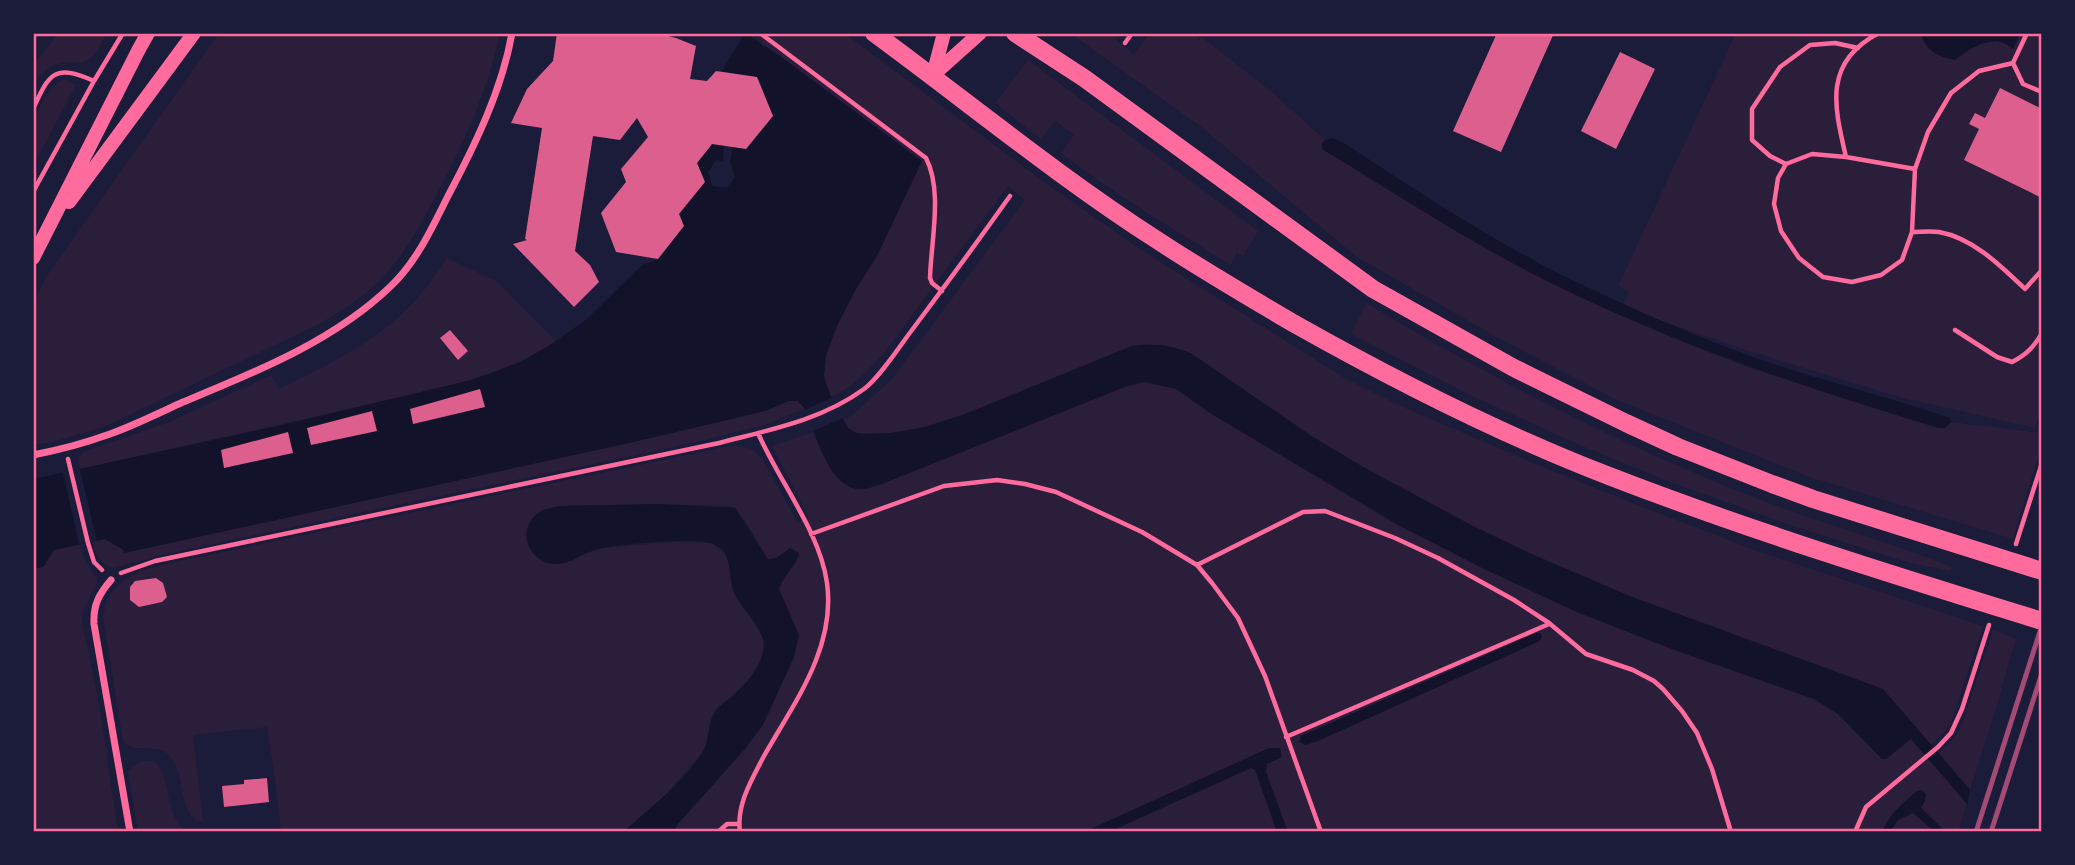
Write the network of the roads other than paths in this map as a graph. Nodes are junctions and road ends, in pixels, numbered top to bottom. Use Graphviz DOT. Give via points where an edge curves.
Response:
graph roads {
  1 [pos="148,33"];
  2 [pos="194,33"];
  3 [pos="512,33"];
  4 [pos="874,33"];
  5 [pos="944,33"];
  6 [pos="980,33"];
  7 [pos="1015,33"];
  8 [pos="932,76"];
  9 [pos="45,234"];
  10 [pos="33,258"];
  11 [pos="33,455"];
  12 [pos="2042,571"];
  13 [pos="111,580"];
  14 [pos="2042,621"];
  15 [pos="130,832"];
  1 -- 9 [label="main road"];
  2 -- 9 [label="main road"];
  3 -- 11 [label="street" via="505,66 466,162 429,234 385,291 342,324 258,371 112,433"];
  4 -- 8 [label="main road"];
  5 -- 8 [label="main road"];
  6 -- 8 [label="main road"];
  7 -- 12 [label="main road" via="1084,78 1373,289 1514,368 1742,473"];
  8 -- 14 [label="main road" via="1157,240 1293,322 1475,418 1606,475 1730,521"];
  9 -- 10 [label="main road"];
  13 -- 15 [label="street" via="93,613"];
}
